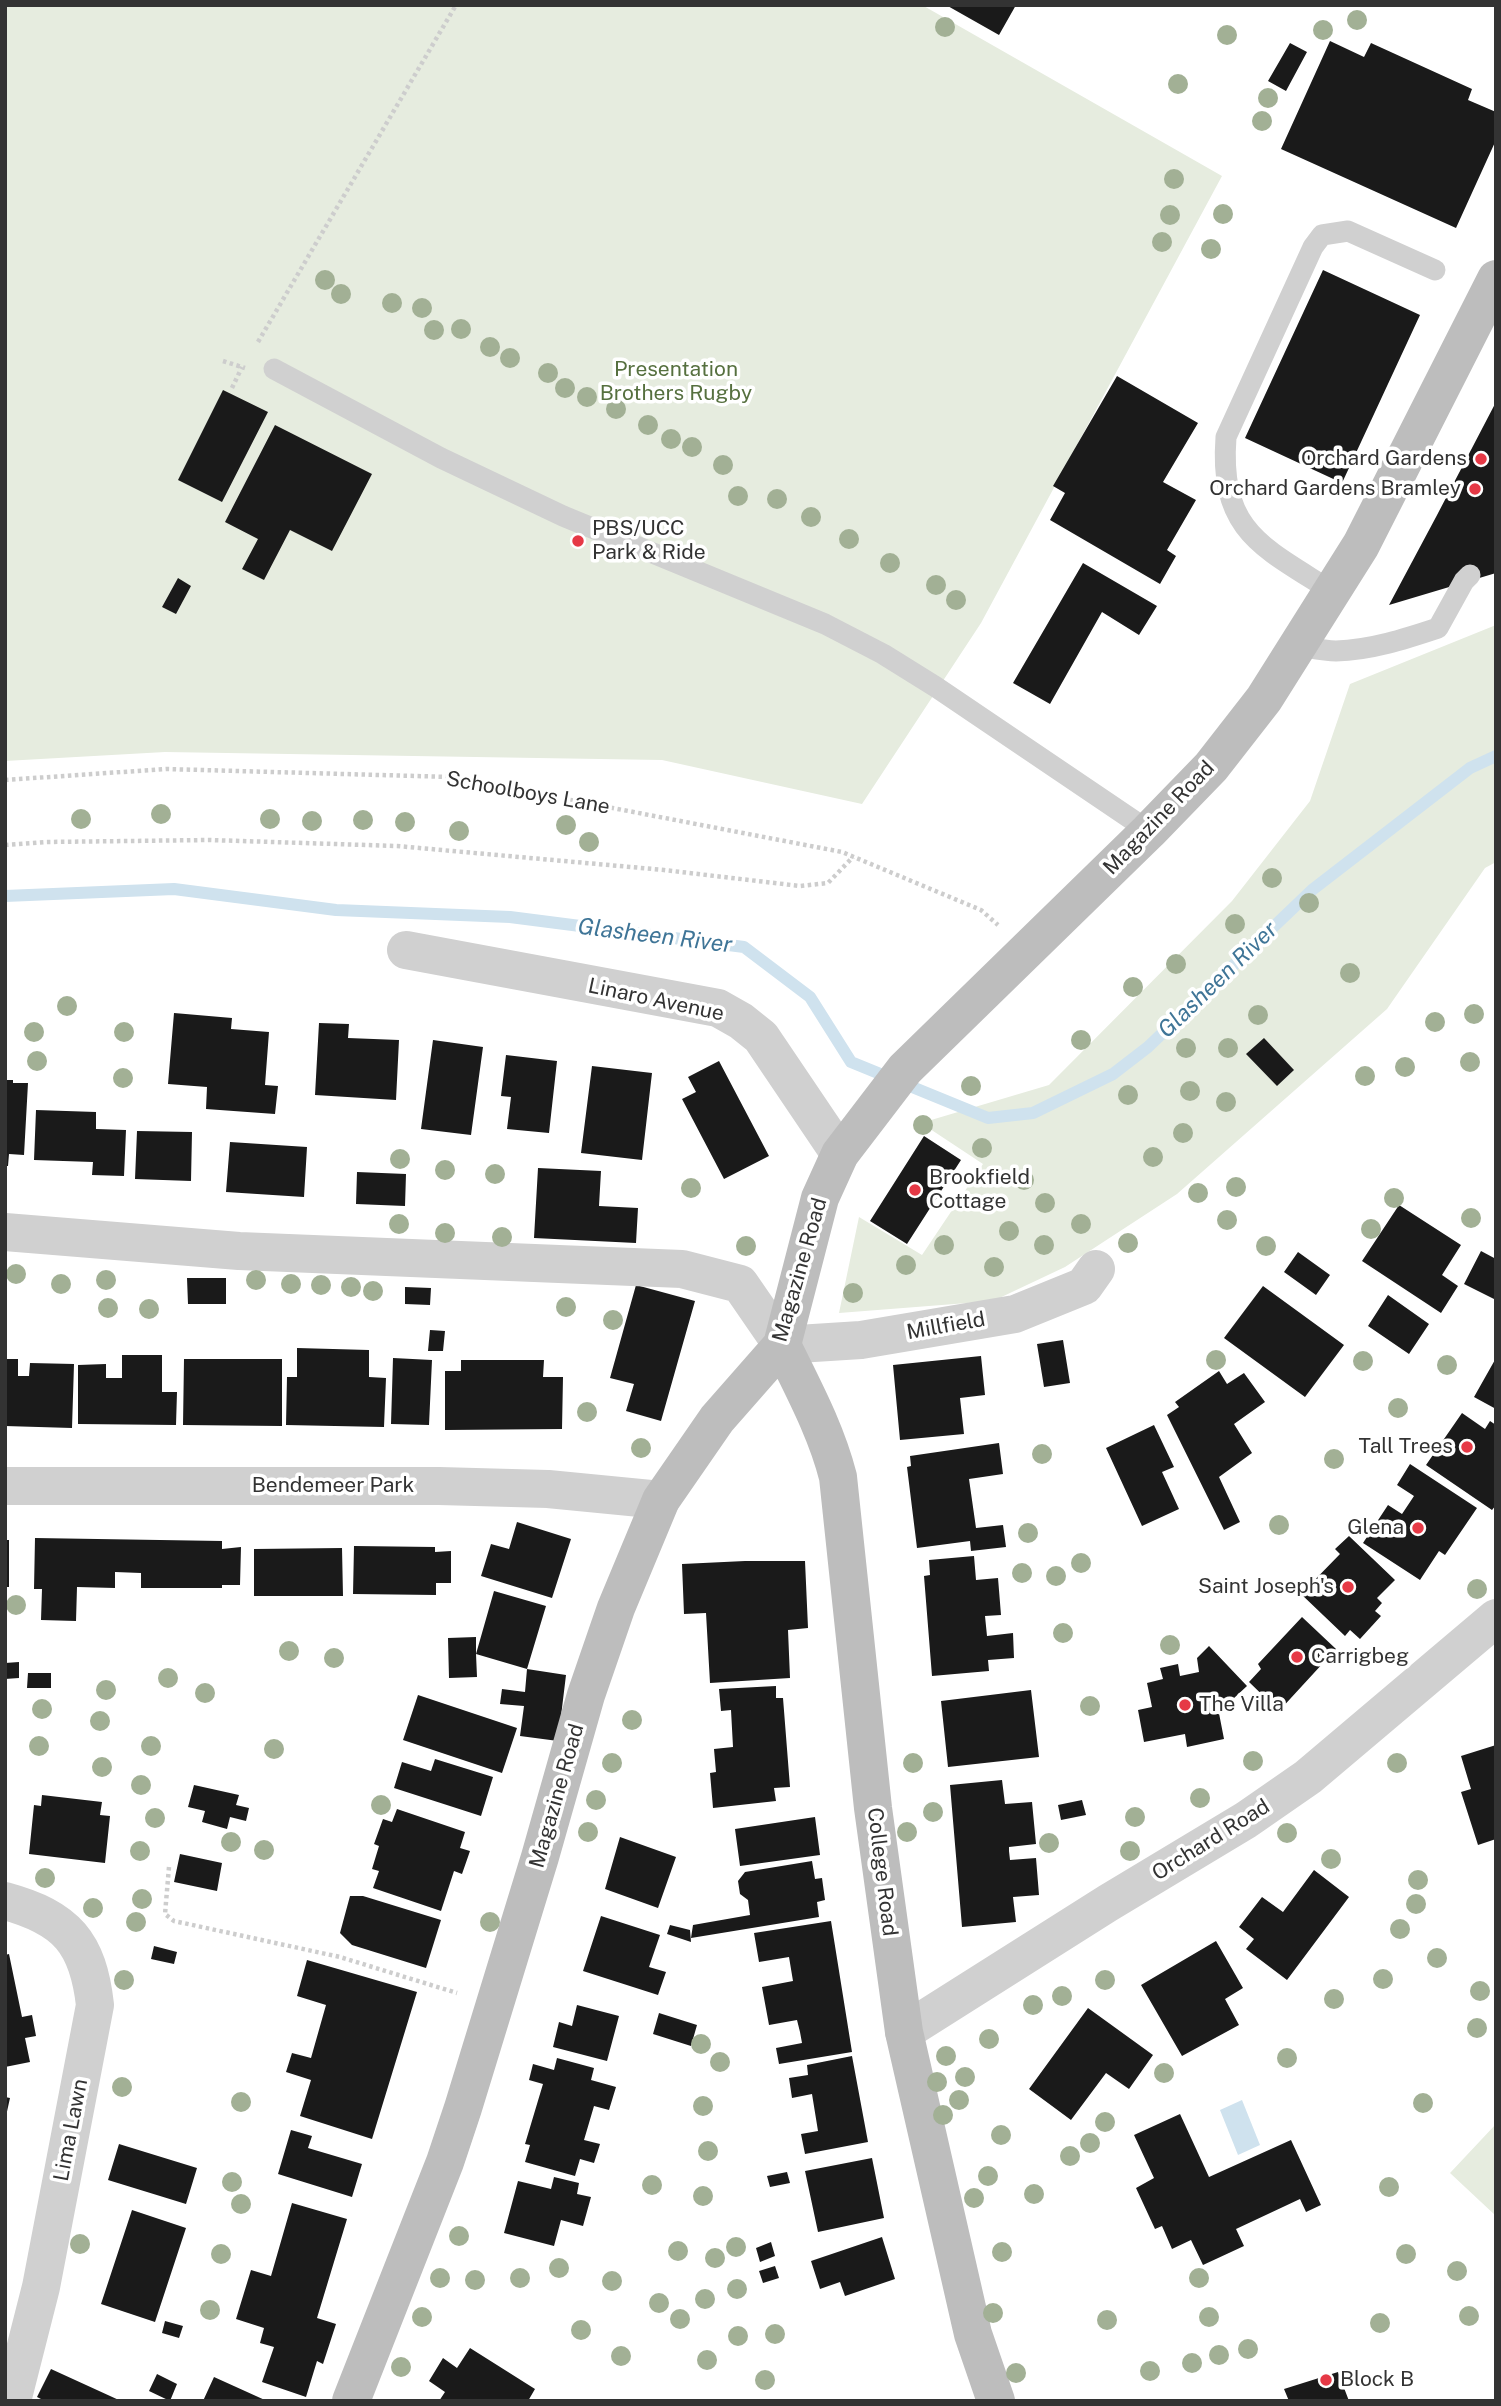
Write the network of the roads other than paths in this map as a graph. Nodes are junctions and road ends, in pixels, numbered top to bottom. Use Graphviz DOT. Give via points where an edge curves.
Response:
graph roads {
  1 [pos="1435,270"];
  2 [pos="1496,279"];
  3 [pos="274,369"];
  4 [pos="1470,575"];
  5 [pos="1333,592"];
  6 [pos="1298,646"];
  7 [pos="1149,831"];
  8 [pos="406,950"];
  9 [pos="840,1154"];
  10 [pos="5,1232"];
  11 [pos="1096,1269"];
  12 [pos="782,1345"];
  13 [pos="5,1486"];
  14 [pos="661,1500"];
  15 [pos="1496,1618"];
  16 [pos="5,1902"];
  17 [pos="904,2032"];
  18 [pos="12,2401"];
  19 [pos="351,2401"];
  20 [pos="996,2401"];
  1 -- 5 [label="lane" via="1348,230 1322,235 1226,437 1229,496 1242,523 1261,545"];
  2 -- 5 [label="main road, Magazine Road" via="1386,498"];
  3 -- 7 [label="lane" via="441,458 563,516 825,624 883,654"];
  4 -- 6 [label="lane" via="1438,628 1390,643 1345,650"];
  5 -- 6 [label="main road, Magazine Road"];
  6 -- 7 [label="main road, Magazine Road" via="1231,743"];
  7 -- 9 [label="main road, Magazine Road" via="905,1069"];
  8 -- 9 [label="street, Linaro Avenue" via="718,1009 761,1037"];
  9 -- 12 [label="main road, Magazine Road" via="820,1198"];
  10 -- 12 [label="street" via="239,1251 682,1269 740,1283"];
  11 -- 12 [label="street, Millfield" via="1084,1286 1015,1314 861,1340"];
  12 -- 14 [label="main road, Magazine Road" via="717,1419"];
  12 -- 17 [label="main road, College Road" via="817,1418 838,1477 873,1808"];
  13 -- 14 [label="street, Bendemeer Park" via="439,1486 548,1489"];
  14 -- 19 [label="main road, Magazine Road" via="586,1695 445,2162"];
  15 -- 17 [label="street, Orchard Road" via="1308,1777"];
  16 -- 18 [label="street, Lima Lawn" via="37,1912 74,1939 86,1957 95,2006 41,2287"];
  17 -- 20 [label="main road, College Road" via="973,2334"];
}
